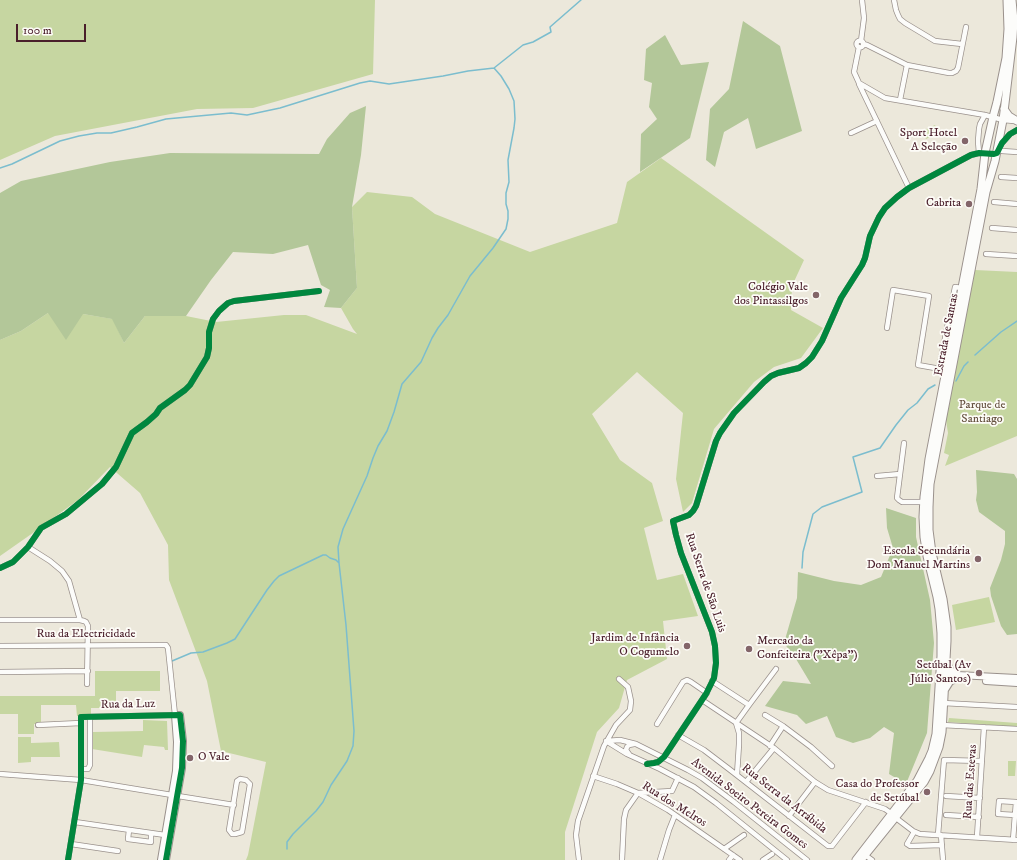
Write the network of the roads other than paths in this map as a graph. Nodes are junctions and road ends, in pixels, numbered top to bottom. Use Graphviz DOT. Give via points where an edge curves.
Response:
graph roads {
  1 [pos="862,0"];
  2 [pos="894,0"];
  3 [pos="1007,0"];
  4 [pos="1012,0"];
  5 [pos="966,27"];
  6 [pos="861,44"];
  7 [pos="962,44"];
  8 [pos="907,65"];
  9 [pos="859,83"];
  10 [pos="900,100"];
  11 [pos="1004,109"];
  12 [pos="989,116"];
  13 [pos="877,120"];
  14 [pos="1003,120"];
  15 [pos="1017,121"];
  16 [pos="1017,130"];
  17 [pos="851,134"];
  18 [pos="1000,152"];
  19 [pos="1017,152"];
  20 [pos="982,153"];
  21 [pos="1001,177"];
  22 [pos="1017,178"];
  23 [pos="909,188"];
  24 [pos="994,202"];
  25 [pos="1017,204"];
  26 [pos="992,228"];
  27 [pos="1017,230"];
  28 [pos="986,254"];
  29 [pos="1017,256"];
  30 [pos="319,291"];
  31 [pos="887,328"];
  32 [pos="943,369"];
  33 [pos="904,442"];
  34 [pos="900,474"];
  35 [pos="877,476"];
  36 [pos="923,502"];
  37 [pos="28,547"];
  38 [pos="0,568"];
  39 [pos="0,620"];
  40 [pos="80,620"];
  41 [pos="88,645"];
  42 [pos="0,646"];
  43 [pos="946,658"];
  44 [pos="776,669"];
  45 [pos="88,671"];
  46 [pos="0,672"];
  47 [pos="942,676"];
  48 [pos="957,676"];
  49 [pos="619,678"];
  50 [pos="1017,678"];
  51 [pos="712,681"];
  52 [pos="1017,683"];
  53 [pos="87,684"];
  54 [pos="944,691"];
  55 [pos="706,693"];
  56 [pos="702,700"];
  57 [pos="944,703"];
  58 [pos="748,705"];
  59 [pos="1017,707"];
  60 [pos="175,715"];
  61 [pos="765,715"];
  62 [pos="90,716"];
  63 [pos="81,723"];
  64 [pos="736,723"];
  65 [pos="657,724"];
  66 [pos="38,725"];
  67 [pos="942,725"];
  68 [pos="783,726"];
  69 [pos="984,727"];
  70 [pos="1017,729"];
  71 [pos="678,735"];
  72 [pos="606,741"];
  73 [pos="636,744"];
  74 [pos="772,747"];
  75 [pos="630,756"];
  76 [pos="664,757"];
  77 [pos="982,761"];
  78 [pos="647,764"];
  79 [pos="832,766"];
  80 [pos="81,769"];
  81 [pos="0,774"];
  82 [pos="737,775"];
  83 [pos="594,776"];
  84 [pos="678,778"];
  85 [pos="81,780"];
  86 [pos="746,782"];
  87 [pos="815,782"];
  88 [pos="638,793"];
  89 [pos="175,795"];
  90 [pos="946,796"];
  91 [pos="980,798"];
  92 [pos="866,802"];
  93 [pos="234,805"];
  94 [pos="676,815"];
  95 [pos="946,815"];
  96 [pos="1015,815"];
  97 [pos="789,816"];
  98 [pos="894,816"];
  99 [pos="978,817"];
  100 [pos="75,822"];
  101 [pos="128,830"];
  102 [pos="914,832"];
  103 [pos="151,833"];
  104 [pos="744,834"];
  105 [pos="940,835"];
  106 [pos="165,836"];
  107 [pos="977,837"];
  108 [pos="1015,840"];
  109 [pos="71,844"];
  110 [pos="942,845"];
  111 [pos="724,849"];
  112 [pos="118,851"];
  113 [pos="772,854"];
  114 [pos="733,855"];
  115 [pos="863,857"];
  116 [pos="68,860"];
  117 [pos="161,860"];
  118 [pos="166,860"];
  119 [pos="580,860"];
  120 [pos="622,860"];
  121 [pos="660,860"];
  122 [pos="729,860"];
  123 [pos="740,860"];
  124 [pos="763,860"];
  125 [pos="786,860"];
  126 [pos="807,860"];
  127 [pos="856,860"];
  128 [pos="872,860"];
  129 [pos="943,860"];
  1 -- 6 [label="street" via="864,18"];
  2 -- 7 [label="street" via="898,15 905,23 935,41"];
  3 -- 12 [label="main road, Estrada de Santas" via="1008,38 1001,86"];
  4 -- 11 [label="main road, Estrada de Santas" via="1013,37"];
  5 -- 7 [label="street"];
  6 -- 8 [label="street"];
  6 -- 9 [label="street" via="854,72"];
  7 -- 8 [label="street" via="956,71 949,73"];
  8 -- 10 [label="street"];
  9 -- 10 [label="street" via="885,98"];
  9 -- 13 [label="street"];
  10 -- 12 [label="street"];
  11 -- 14 [label="main road, Estrada de Santas"];
  11 -- 15 [label="main road"];
  12 -- 14 [label="street"];
  12 -- 20 [label="main road, Estrada de Santas"];
  12 -- 20 [label="street" via="980,124 979,129 978,142"];
  13 -- 17 [label="street"];
  13 -- 23 [label="street"];
  14 -- 15 [label="street"];
  14 -- 18 [label="main road, Estrada de Santas"];
  16 -- 18 [label="street" via="1004,140"];
  18 -- 19 [label="street"];
  18 -- 20 [label="street"];
  18 -- 43 [label="main road, Estrada de Santas" via="986,192 932,472 928,507 932,553 946,613"];
  20 -- 23 [label="street" via="971,155"];
  20 -- 32 [label="main road, Estrada de Santas" via="981,189"];
  21 -- 22 [label="street"];
  23 -- 51 [label="street, Rua Serra de São Luis" via="891,202 879,217 870,236 862,265 841,298 812,357 799,368 771,376 734,413 716,441 693,512 673,521 681,553 712,632 716,663"];
  24 -- 25 [label="street"];
  26 -- 27 [label="street"];
  28 -- 29 [label="street"];
  30 -- 37 [label="street" via="228,303 213,319 207,356 190,385 132,433 116,467 102,484 66,514 41,528"];
  31 -- 32 [label="street" via="893,290 929,296 918,365"];
  32 -- 36 [label="main road, Estrada de Santas"];
  33 -- 34 [label="street"];
  34 -- 35 [label="street"];
  34 -- 36 [label="street" via="898,499 902,502"];
  36 -- 47 [label="main road, Estrada de Santas" via="924,537 941,621"];
  37 -- 38 [label="street" via="13,562"];
  37 -- 40 [label="street" via="62,571 69,581"];
  39 -- 40 [label="street"];
  40 -- 41 [label="street" via="87,624"];
  41 -- 42 [label="street, Rua da Electricidade"];
  41 -- 45 [label="street"];
  41 -- 60 [label="street, Rua da Electricidade" via="166,645 169,651"];
  43 -- 47 [label="main road, Estrada de Santas"];
  43 -- 48 [label="main road" via="950,670"];
  44 -- 58 [label="street"];
  45 -- 46 [label="street"];
  45 -- 53 [label="street"];
  47 -- 48 [label="street"];
  47 -- 54 [label="main road"];
  47 -- 98 [label="main road" via="932,751 926,767"];
  48 -- 50 [label="street"];
  48 -- 52 [label="street"];
  48 -- 54 [label="main road"];
  49 -- 72 [label="street" via="628,687 630,710"];
  51 -- 55 [label="street, Rua Serra de São Luis"];
  51 -- 58 [label="street"];
  54 -- 57 [label="main road"];
  55 -- 56 [label="street, Rua Serra de São Luis"];
  55 -- 65 [label="street" via="687,680 683,682"];
  56 -- 64 [label="street"];
  56 -- 71 [label="street, Rua Serra de São Luis"];
  57 -- 59 [label="street"];
  57 -- 67 [label="main road"];
  58 -- 64 [label="street"];
  60 -- 62 [label="street, Rua da Luz"];
  60 -- 89 [label="street" via="180,715 182,768"];
  61 -- 68 [label="street"];
  62 -- 63 [label="street, Rua da Luz" via="81,717"];
  62 -- 80 [label="street" via="90,765"];
  63 -- 66 [label="street"];
  63 -- 80 [label="street"];
  64 -- 74 [label="street"];
  64 -- 82 [label="street" via="739,733"];
  67 -- 69 [label="street"];
  67 -- 98 [label="main road" via="939,747 930,771 924,782"];
  68 -- 74 [label="street"];
  68 -- 79 [label="street"];
  69 -- 70 [label="street"];
  69 -- 77 [label="street, Rua das Estevas"];
  71 -- 76 [label="street, Rua Serra de São Luis"];
  71 -- 82 [label="street, Rua Serra da Arrábida" via="704,750"];
  72 -- 73 [label="street, Avenida Soeiro Pereira Gomes" via="620,740"];
  72 -- 75 [label="street, Avenida Soeiro Pereira Gomes"];
  72 -- 83 [label="street"];
  73 -- 75 [label="street" via="627,747"];
  73 -- 76 [label="street, Avenida Soeiro Pereira Gomes"];
  74 -- 86 [label="street"];
  74 -- 87 [label="street"];
  75 -- 78 [label="street, Avenida Soeiro Pereira Gomes"];
  76 -- 78 [label="street" via="658,762"];
  76 -- 126 [label="street, Avenida Soeiro Pereira Gomes" via="702,778"];
  77 -- 91 [label="street, Rua das Estevas"];
  77 -- 105 [label="street" via="944,760"];
  78 -- 84 [label="street, Avenida Soeiro Pereira Gomes"];
  80 -- 85 [label="street"];
  81 -- 85 [label="street"];
  82 -- 86 [label="street, Rua Serra da Arrábida"];
  83 -- 88 [label="street, Rua dos Melros"];
  83 -- 119 [label="street" via="578,821 576,835"];
  84 -- 88 [label="street" via="672,791"];
  84 -- 125 [label="street, Avenida Soeiro Pereira Gomes" via="716,803"];
  85 -- 89 [label="street"];
  85 -- 100 [label="street"];
  86 -- 97 [label="street, Rua Serra da Arrábida"];
  87 -- 92 [label="street" via="828,790"];
  87 -- 97 [label="street"];
  88 -- 94 [label="street, Rua dos Melros"];
  88 -- 120 [label="street" via="626,810 624,818"];
  89 -- 93 [label="street"];
  89 -- 106 [label="street"];
  89 -- 118 [label="street"];
  90 -- 91 [label="street"];
  91 -- 99 [label="street, Rua das Estevas"];
  92 -- 97 [label="street, Rua Serra da Arrábida" via="832,846 828,846"];
  92 -- 98 [label="street" via="885,809"];
  93 -- 93 [label="street" via="237,781 248,781 250,784 242,832 232,834 229,830"];
  94 -- 111 [label="street, Rua dos Melros"];
  94 -- 121 [label="street"];
  95 -- 99 [label="street"];
  96 -- 96 [label="street" via="1016,802 999,801 998,814"];
  96 -- 108 [label="street"];
  98 -- 102 [label="street"];
  98 -- 115 [label="main road"];
  98 -- 127 [label="main road"];
  99 -- 107 [label="street, Rua das Estevas"];
  100 -- 101 [label="street"];
  100 -- 109 [label="street"];
  101 -- 103 [label="street"];
  101 -- 103 [label="street" via="128,839 151,842"];
  102 -- 105 [label="street"];
  102 -- 110 [label="street" via="907,844 910,846"];
  103 -- 106 [label="street"];
  104 -- 111 [label="street"];
  105 -- 107 [label="street"];
  105 -- 110 [label="street"];
  106 -- 117 [label="street"];
  107 -- 108 [label="street"];
  109 -- 112 [label="street"];
  109 -- 116 [label="street"];
  110 -- 129 [label="street"];
  111 -- 114 [label="street, Rua dos Melros"];
  113 -- 124 [label="street"];
  114 -- 122 [label="street"];
  114 -- 123 [label="street, Rua dos Melros"];
  115 -- 128 [label="street"];
}
